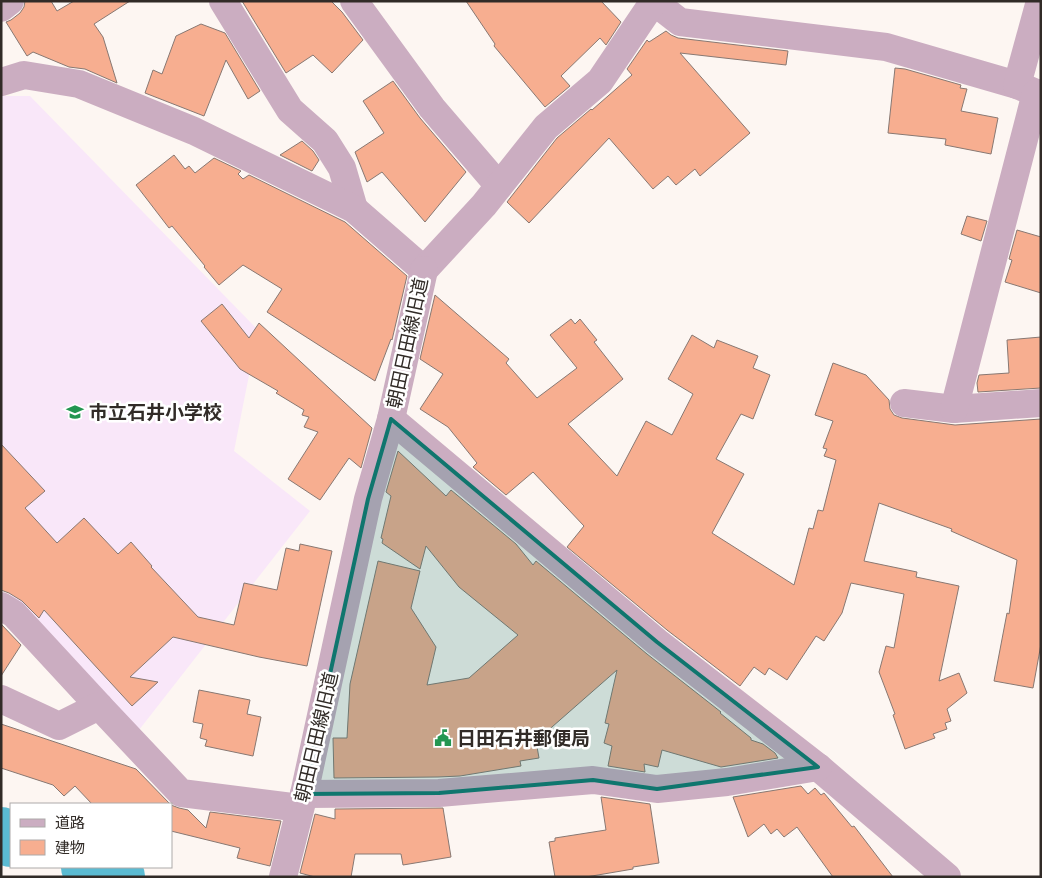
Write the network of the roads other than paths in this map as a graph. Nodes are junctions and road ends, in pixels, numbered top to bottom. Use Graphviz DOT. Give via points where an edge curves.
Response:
graph roads {
  1 [pos="10,1"];
  2 [pos="223,1"];
  3 [pos="354,1"];
  4 [pos="1040,1"];
  5 [pos="654,2"];
  6 [pos="1,8"];
  7 [pos="1,82"];
  8 [pos="1031,91"];
  9 [pos="499,186"];
  10 [pos="354,209"];
  11 [pos="424,270"];
  12 [pos="904,403"];
  13 [pos="1041,403"];
  14 [pos="954,409"];
  15 [pos="391,419"];
  16 [pos="1,606"];
  17 [pos="1,699"];
  18 [pos="99,706"];
  19 [pos="818,767"];
  20 [pos="302,801"];
  21 [pos="283,877"];
  22 [pos="947,877"];
  1 -- 6 [label="street"];
  2 -- 10 [label="street" via="290,110 325,141 338,161"];
  3 -- 9 [label="street" via="432,108"];
  4 -- 8 [label="street"];
  5 -- 8 [label="street" via="680,22 886,47"];
  5 -- 9 [label="street" via="600,81 546,128"];
  7 -- 10 [label="street, 朝田日田線旧道" via="24,75 79,84 194,131"];
  8 -- 14 [label="street"];
  9 -- 11 [label="street"];
  10 -- 11 [label="street, 朝田日田線旧道"];
  11 -- 15 [label="street, 朝田日田線旧道"];
  12 -- 14 [label="street"];
  13 -- 14 [label="street"];
  15 -- 19 [label="street" via="657,642"];
  15 -- 20 [label="street, 朝田日田線旧道" via="368,499"];
  16 -- 18 [label="street" via="14,614"];
  17 -- 18 [label="street" via="59,726"];
  18 -- 20 [label="street" via="181,793"];
  19 -- 20 [label="street" via="728,782 658,789 593,780"];
  19 -- 22 [label="street"];
  20 -- 21 [label="street, 朝田日田線旧道"];
}
